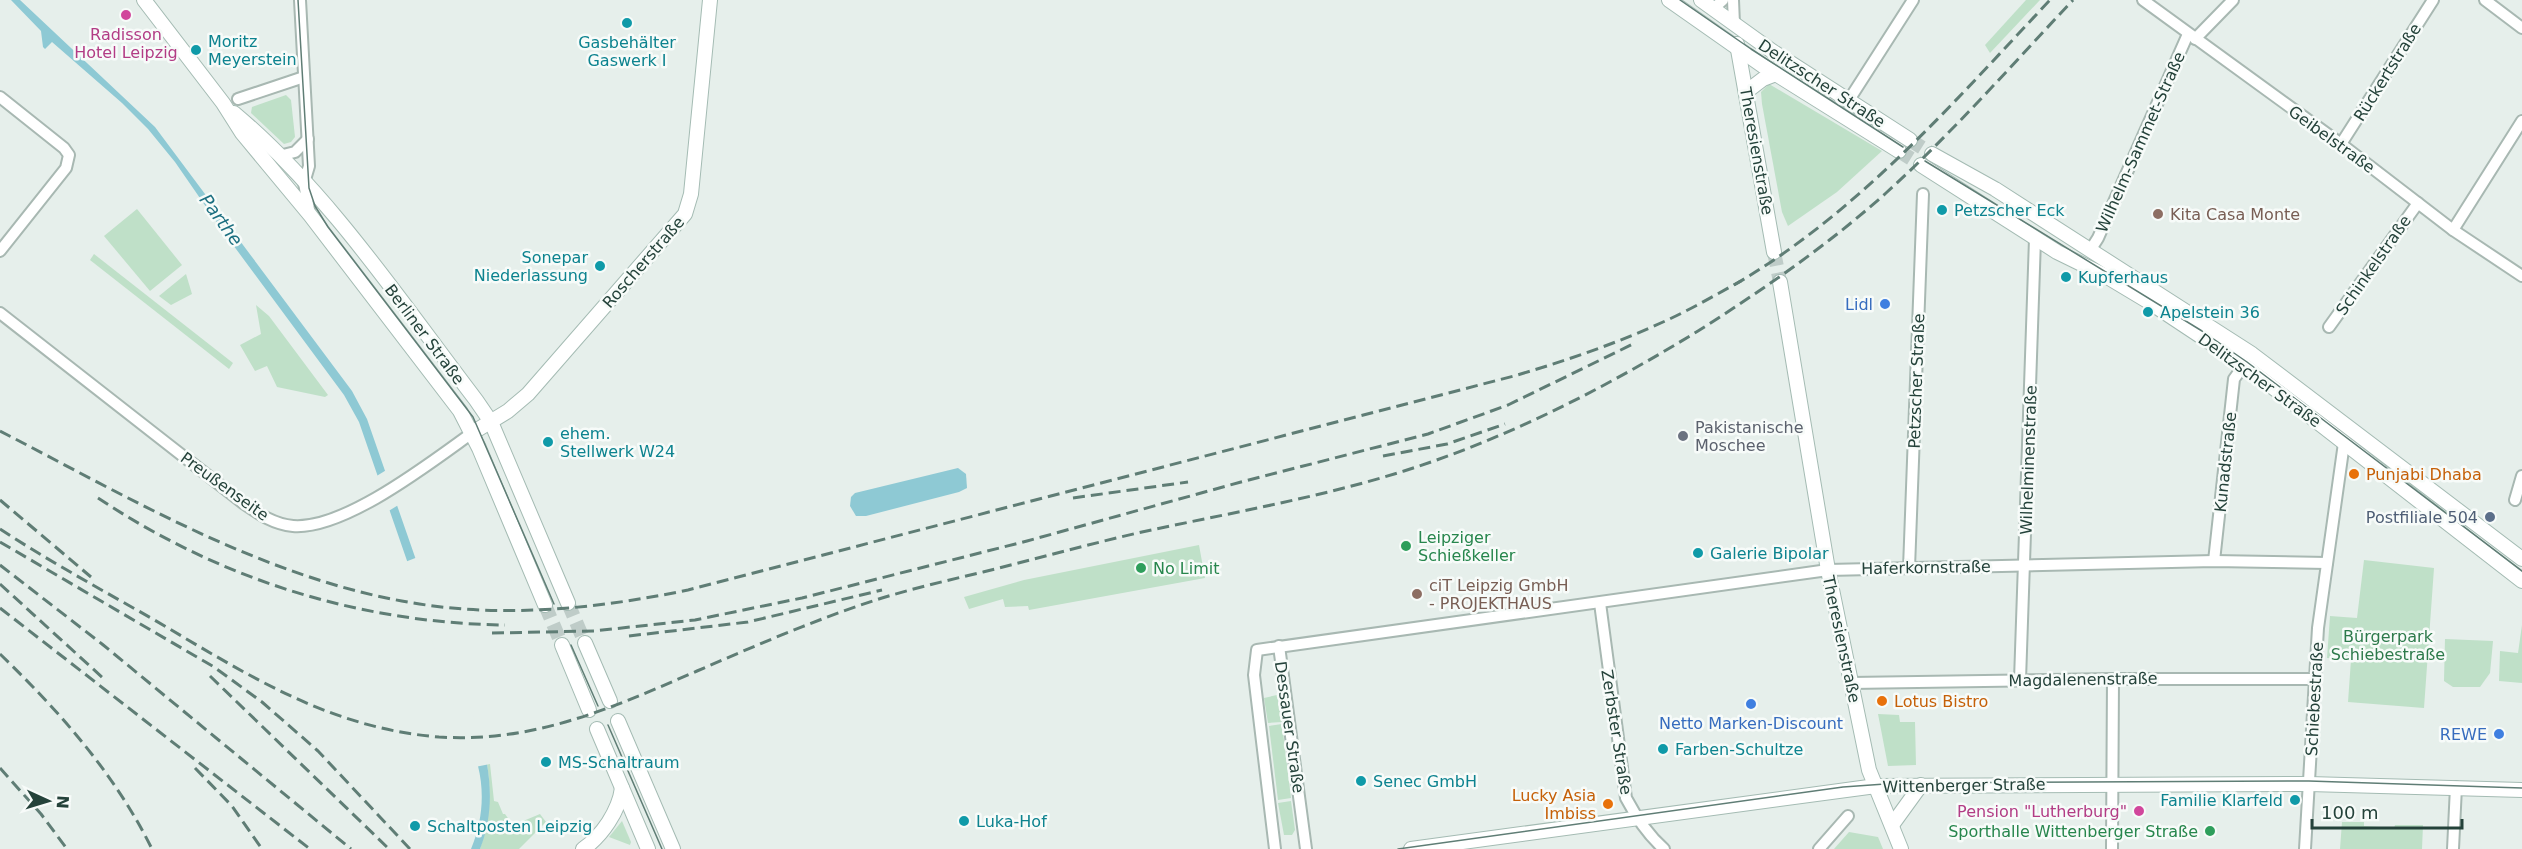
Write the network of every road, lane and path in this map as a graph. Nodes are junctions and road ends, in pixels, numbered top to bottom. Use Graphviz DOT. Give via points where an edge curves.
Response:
graph roads {
  1 [pos="144,0"];
  2 [pos="300,0"];
  3 [pos="710,0"];
  4 [pos="1669,0"];
  5 [pos="1701,0"];
  6 [pos="1733,0"];
  7 [pos="1913,0"];
  8 [pos="2143,0"];
  9 [pos="2233,0"];
  10 [pos="2433,0"];
  11 [pos="2485,0"];
  12 [pos="1718,4"];
  13 [pos="1734,24"];
  14 [pos="2522,28"];
  15 [pos="2192,36"];
  16 [pos="1738,50"];
  17 [pos="1776,75"];
  18 [pos="304,77"];
  19 [pos="1746,92"];
  20 [pos="0,97"];
  21 [pos="238,99"];
  22 [pos="1849,100"];
  23 [pos="224,103"];
  24 [pos="2522,121"];
  25 [pos="308,139"];
  26 [pos="1910,140"];
  27 [pos="2341,144"];
  28 [pos="1899,151"];
  29 [pos="1932,154"];
  30 [pos="279,156"];
  31 [pos="1921,165"];
  32 [pos="283,181"];
  33 [pos="304,183"];
  34 [pos="1923,194"];
  35 [pos="2418,203"];
  36 [pos="310,215"];
  37 [pos="2453,230"];
  38 [pos="2035,239"];
  39 [pos="2091,249"];
  40 [pos="0,251"];
  41 [pos="1774,252"];
  42 [pos="2522,276"];
  43 [pos="1780,282"];
  44 [pos="0,313"];
  45 [pos="2329,327"];
  46 [pos="2244,365"];
  47 [pos="491,422"];
  48 [pos="472,434"];
  49 [pos="2344,443"];
  50 [pos="2522,476"];
  51 [pos="2515,500"];
  52 [pos="2522,559"];
  53 [pos="2214,561"];
  54 [pos="2327,563"];
  55 [pos="2024,565"];
  56 [pos="1909,568"];
  57 [pos="1827,570"];
  58 [pos="2522,581"];
  59 [pos="568,603"];
  60 [pos="1600,603"];
  61 [pos="545,605"];
  62 [pos="585,643"];
  63 [pos="562,645"];
  64 [pos="1279,646"];
  65 [pos="2113,679"];
  66 [pos="2314,679"];
  67 [pos="2020,680"];
  68 [pos="1851,683"];
  69 [pos="610,701"];
  70 [pos="589,710"];
  71 [pos="618,721"];
  72 [pos="597,729"];
  73 [pos="2112,784"];
  74 [pos="2309,784"];
  75 [pos="1921,785"];
  76 [pos="1876,786"];
  77 [pos="2456,787"];
  78 [pos="622,788"];
  79 [pos="2522,790"];
  80 [pos="1848,816"];
  81 [pos="1636,817"];
  82 [pos="1892,825"];
  83 [pos="583,849"];
  84 [pos="648,849"];
  85 [pos="673,849"];
  86 [pos="1275,849"];
  87 [pos="1306,849"];
  88 [pos="1411,849"];
  89 [pos="1664,849"];
  90 [pos="1819,849"];
  91 [pos="1901,849"];
  92 [pos="2112,849"];
  93 [pos="2305,849"];
  94 [pos="2452,849"];
  1 -- 23 [label="main road, Berliner Straße"];
  2 -- 18 [label="street"];
  3 -- 47 [label="main road, Roscherstraße" via="686,214 528,394"];
  4 -- 16 [label="main road, Delitzscher Straße"];
  5 -- 12 [label="main road, Delitzscher Straße"];
  6 -- 13 [label="street"];
  7 -- 22 [label="street"];
  8 -- 15 [label="street, Geibelstraße"];
  9 -- 15 [label="street, Wilhelm-Sammet-Straße"];
  10 -- 27 [label="street, Rückertstraße"];
  11 -- 14 [label="street"];
  12 -- 13 [label="main road, Delitzscher Straße"];
  13 -- 16 [label="main road, Delitzscher Straße"];
  13 -- 22 [label="main road, Delitzscher Straße"];
  15 -- 27 [label="street, Geibelstraße"];
  15 -- 39 [label="street, Wilhelm-Sammet-Straße"];
  16 -- 17 [label="main road, Delitzscher Straße"];
  16 -- 19 [label="main road, Theresienstraße"];
  17 -- 19 [label="main road"];
  17 -- 28 [label="main road, Delitzscher Straße"];
  18 -- 21 [label="street"];
  18 -- 25 [label="street"];
  19 -- 41 [label="main road, Theresienstraße"];
  20 -- 40 [label="street" via="69,155 66,168"];
  22 -- 26 [label="main road, Delitzscher Straße"];
  23 -- 30 [label="main road, Berliner Straße"];
  23 -- 32 [label="main road, Berliner Straße" via="242,133"];
  24 -- 37 [label="street"];
  25 -- 30 [label="street" via="295,152"];
  25 -- 33 [label="street" via="309,174"];
  27 -- 35 [label="street, Geibelstraße"];
  29 -- 39 [label="main road, Delitzscher Straße"];
  30 -- 33 [label="main road, Berliner Straße"];
  31 -- 38 [label="main road, Delitzscher Straße"];
  32 -- 33 [label="street"];
  32 -- 36 [label="main road, Berliner Straße"];
  33 -- 36 [label="street"];
  33 -- 47 [label="main road, Berliner Straße" via="343,227"];
  34 -- 56 [label="street, Petzscher Straße"];
  35 -- 37 [label="street, Geibelstraße"];
  35 -- 45 [label="street, Schinkelstraße"];
  36 -- 48 [label="main road, Berliner Straße" via="446,392"];
  37 -- 42 [label="street, Geibelstraße"];
  38 -- 46 [label="main road, Delitzscher Straße" via="2149,302"];
  38 -- 55 [label="street, Wilhelminenstraße"];
  39 -- 52 [label="main road, Delitzscher Straße" via="2252,354"];
  43 -- 57 [label="main road, Theresienstraße"];
  44 -- 48 [label="street, Preußenseite" via="265,518 295,526 336,518 373,499"];
  46 -- 49 [label="main road, Delitzscher Straße"];
  46 -- 53 [label="street, Kunadstraße" via="2234,379"];
  47 -- 48 [label="main road, Roscherstraße"];
  47 -- 59 [label="main road, Berliner Straße"];
  48 -- 61 [label="main road, Berliner Straße"];
  49 -- 54 [label="street, Schiebestraße"];
  49 -- 58 [label="main road, Delitzscher Straße"];
  50 -- 51 [label="street"];
  53 -- 54 [label="street, Haferkornstraße"];
  53 -- 55 [label="street, Haferkornstraße"];
  54 -- 66 [label="street, Schiebestraße"];
  55 -- 56 [label="street, Haferkornstraße"];
  55 -- 67 [label="street, Wilhelminenstraße"];
  56 -- 57 [label="street, Haferkornstraße"];
  57 -- 60 [label="street, Haferkornstraße"];
  57 -- 68 [label="main road, Theresienstraße"];
  60 -- 64 [label="street, Haferkornstraße"];
  60 -- 81 [label="street, Zerbster Straße" via="1626,798"];
  62 -- 69 [label="main road"];
  63 -- 70 [label="main road"];
  64 -- 86 [label="street, Dessauer Straße" via="1257,650 1254,675"];
  64 -- 87 [label="street, Dessauer Straße"];
  65 -- 66 [label="street, Magdalenenstraße"];
  65 -- 67 [label="street, Magdalenenstraße"];
  65 -- 73 [label="street"];
  66 -- 74 [label="street, Schiebestraße"];
  67 -- 68 [label="street, Magdalenenstraße"];
  68 -- 76 [label="main road, Theresienstraße" via="1869,770"];
  71 -- 85 [label="main road"];
  72 -- 78 [label="main road"];
  73 -- 74 [label="main road, Wittenberger Straße"];
  73 -- 75 [label="main road, Wittenberger Straße"];
  73 -- 92 [label="street"];
  74 -- 77 [label="main road, Wittenberger Straße"];
  74 -- 93 [label="street, Schiebestraße"];
  75 -- 76 [label="main road, Wittenberger Straße"];
  75 -- 82 [label="main road"];
  76 -- 81 [label="main road, Wittenberger Straße"];
  76 -- 82 [label="main road, Theresienstraße"];
  77 -- 79 [label="main road, Wittenberger Straße"];
  77 -- 94 [label="street"];
  78 -- 83 [label="main road" via="605,827"];
  78 -- 84 [label="main road"];
  80 -- 90 [label="street"];
  81 -- 88 [label="main road, Wittenberger Straße"];
  81 -- 89 [label="street, Zerbster Straße"];
  82 -- 91 [label="main road, Theresienstraße"];
}
